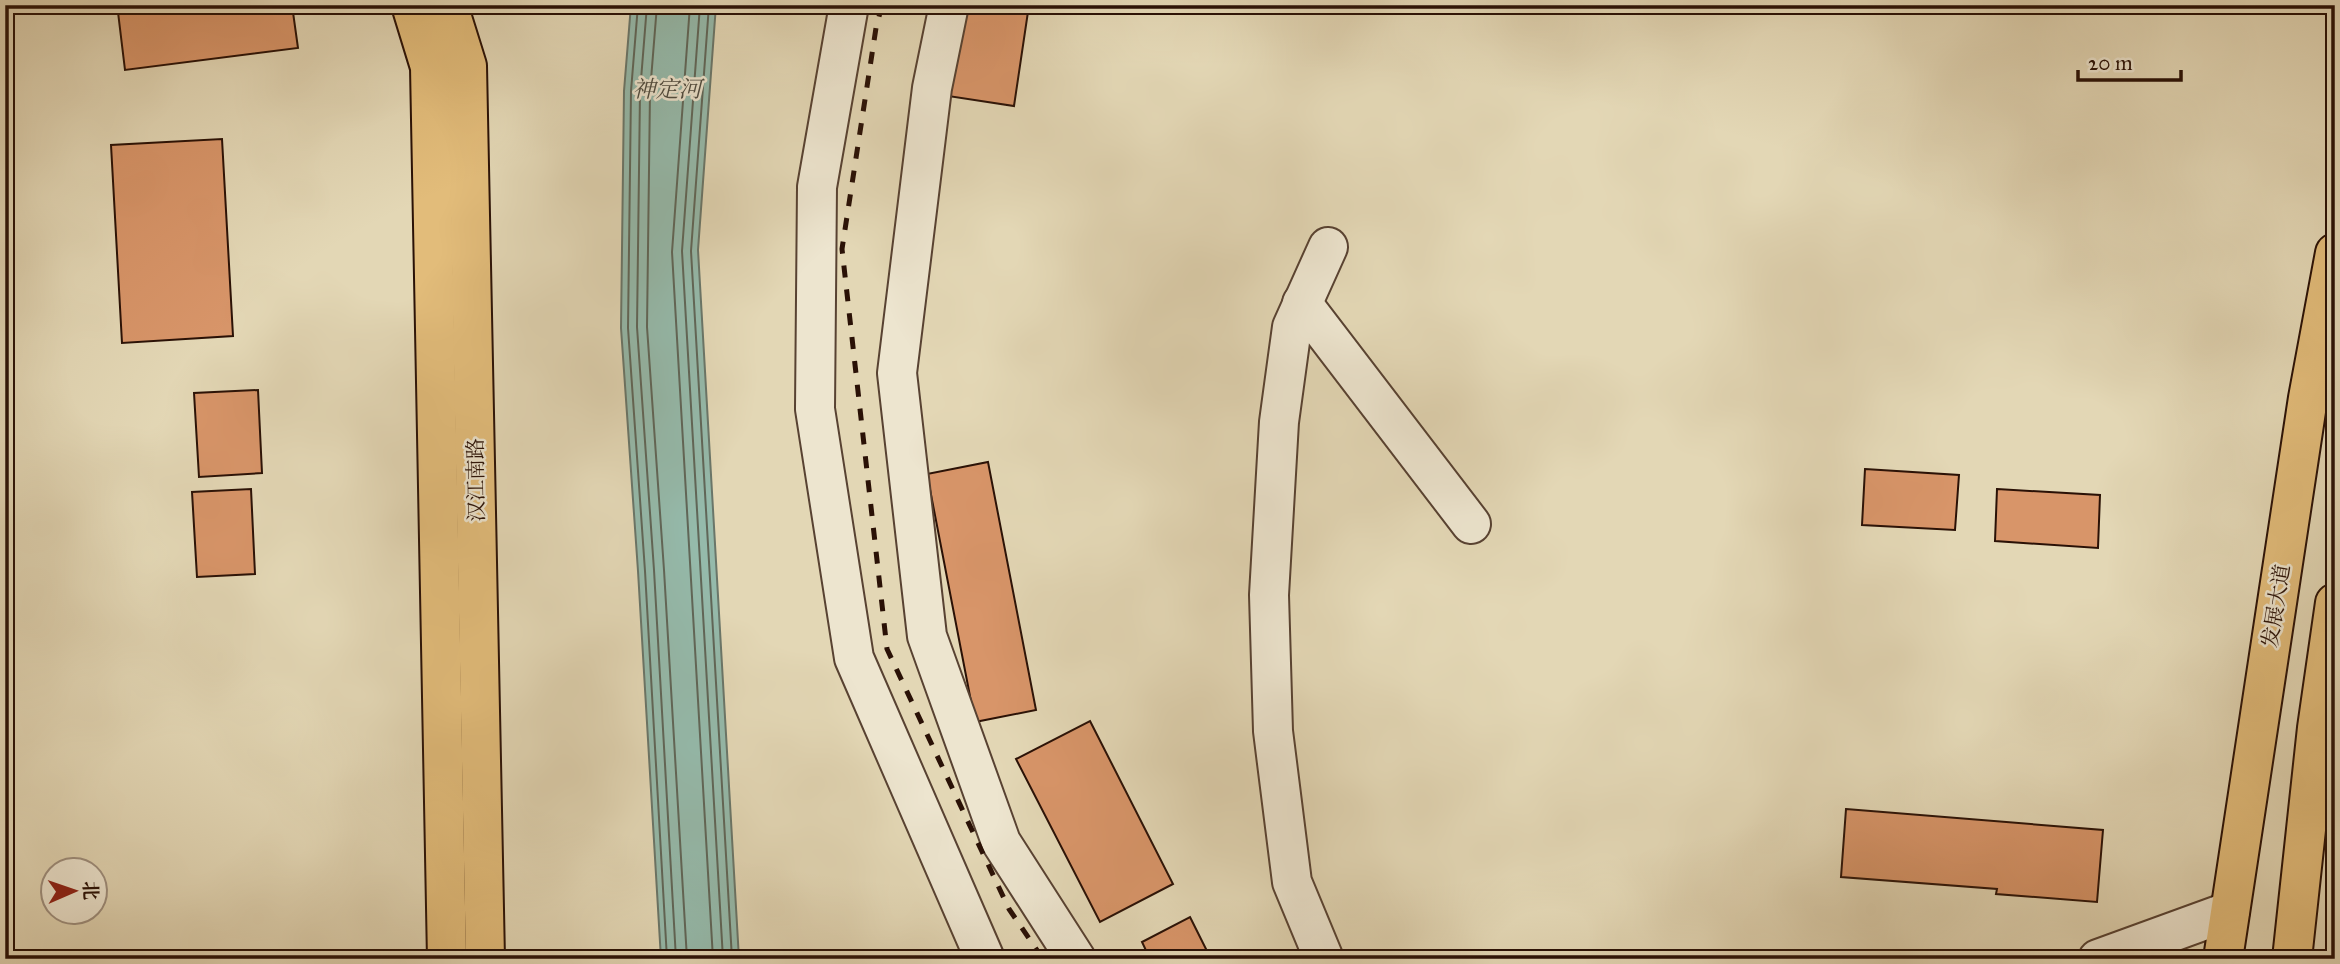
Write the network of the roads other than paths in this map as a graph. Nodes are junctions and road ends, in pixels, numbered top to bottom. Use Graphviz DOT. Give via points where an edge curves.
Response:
graph roads {
  1 [pos="411,5"];
  2 [pos="448,5"];
  3 [pos="849,5"];
  4 [pos="949,5"];
  5 [pos="1328,247"];
  6 [pos="2335,253"];
  7 [pos="1302,303"];
  8 [pos="1471,524"];
  9 [pos="2335,603"];
  10 [pos="2230,911"];
  11 [pos="447,959"];
  12 [pos="485,959"];
  13 [pos="985,959"];
  14 [pos="1076,959"];
  15 [pos="1324,959"];
  16 [pos="2098,959"];
  17 [pos="2222,959"];
  18 [pos="2292,959"];
  1 -- 11 [label="highway, 汉江南路" via="430,67"];
  2 -- 12 [label="highway, 汉江南路" via="467,66"];
  3 -- 13 [label="street" via="817,187 815,409 854,658"];
  4 -- 14 [label="street" via="932,88 897,373 928,636 1001,842"];
  5 -- 7 [label="street"];
  6 -- 10 [label="highway, 发展大道" via="2308,398"];
  7 -- 8 [label="street"];
  7 -- 15 [label="street" via="1292,327 1279,422 1269,595 1273,732 1293,881"];
  9 -- 18 [label="highway"];
  10 -- 16 [label="street"];
  10 -- 17 [label="highway, 发展大道"];
}
